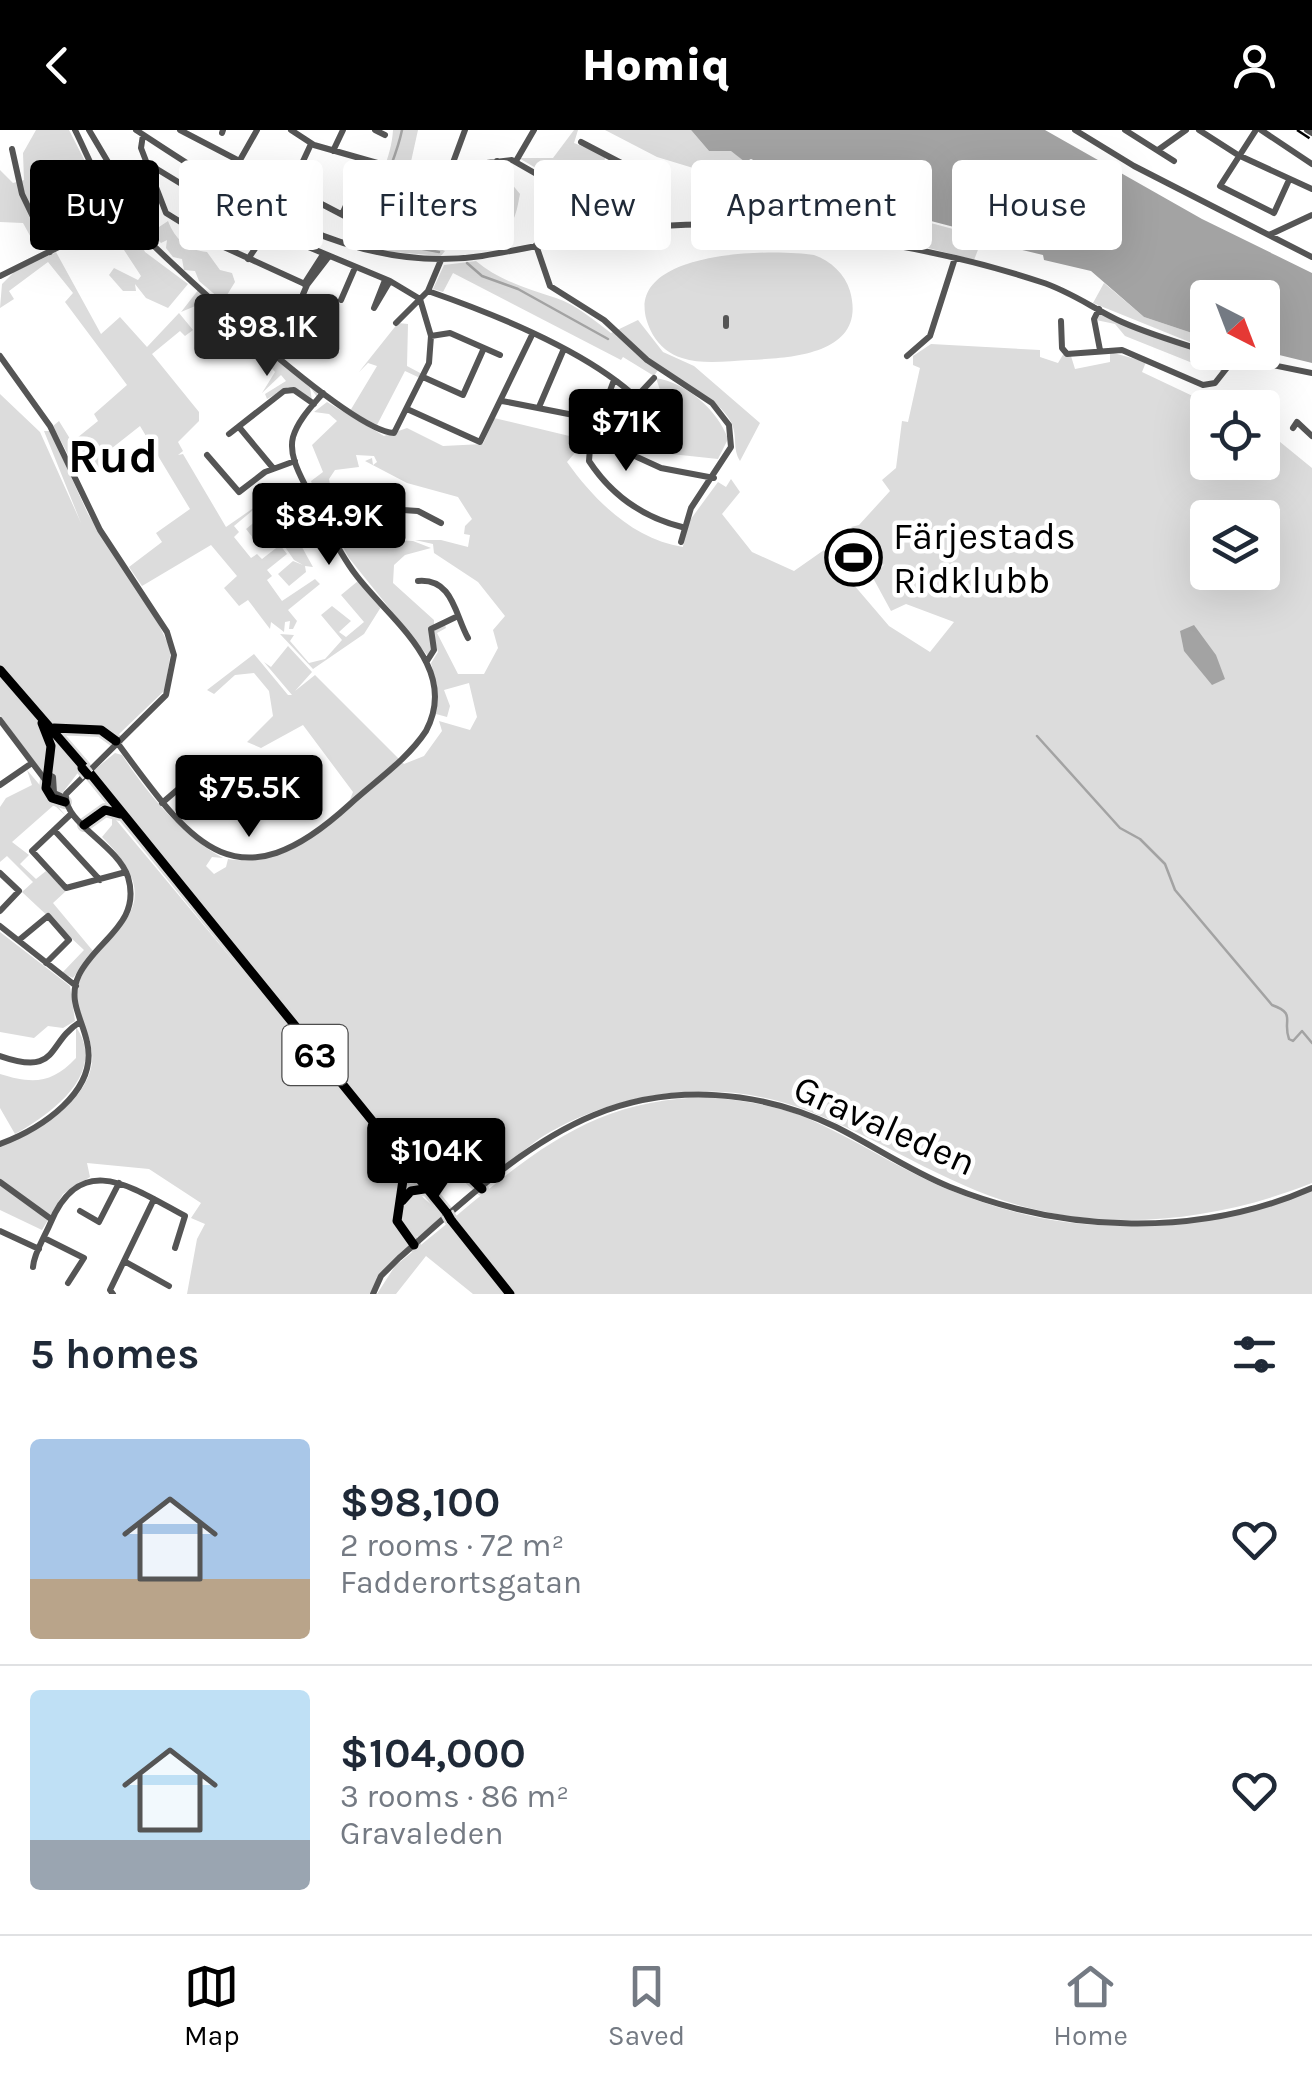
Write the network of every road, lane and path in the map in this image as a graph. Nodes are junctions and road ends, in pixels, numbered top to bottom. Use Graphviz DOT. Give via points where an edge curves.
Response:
graph roads {
  1 [pos="75,130"];
  2 [pos="89,130"];
  3 [pos="180,130"];
  4 [pos="257,130"];
  5 [pos="343,130"];
  6 [pos="375,130"];
  7 [pos="534,130"];
  8 [pos="1075,130"];
  9 [pos="1125,130"];
  10 [pos="1186,130"];
  11 [pos="1199,130"];
  12 [pos="1259,130"];
  13 [pos="292,131"];
  14 [pos="464,131"];
  15 [pos="139,132"];
  16 [pos="194,134"];
  17 [pos="385,134"];
  18 [pos="580,142"];
  19 [pos="311,144"];
  20 [pos="12,149"];
  21 [pos="1158,150"];
  22 [pos="333,151"];
  23 [pos="1238,156"];
  24 [pos="90,160"];
  25 [pos="107,160"];
  26 [pos="146,160"];
  27 [pos="183,160"];
  28 [pos="240,160"];
  29 [pos="304,160"];
  30 [pos="358,160"];
  31 [pos="454,160"];
  32 [pos="615,160"];
  33 [pos="516,161"];
  34 [pos="1174,161"];
  35 [pos="1312,164"];
  36 [pos="534,172"];
  37 [pos="1289,180"];
  38 [pos="1312,189"];
  39 [pos="159,195"];
  40 [pos="323,202"];
  41 [pos="343,212"];
  42 [pos="1312,216"];
  43 [pos="671,225"];
  44 [pos="323,233"];
  45 [pos="1268,235"];
  46 [pos="534,245"];
  47 [pos="159,249"];
  48 [pos="54,250"];
  49 [pos="254,250"];
  50 [pos="309,250"];
  51 [pos="538,250"];
  52 [pos="50,252"];
  53 [pos="324,257"];
  54 [pos="1312,257"];
  55 [pos="955,258"];
  56 [pos="248,259"];
  57 [pos="441,260"];
  58 [pos="354,270"];
  59 [pos="0,279"];
  60 [pos="306,285"];
  61 [pos="428,290"];
  62 [pos="420,299"];
  63 [pos="341,300"];
  64 [pos="1099,309"];
  65 [pos="1061,322"];
  66 [pos="396,323"];
  67 [pos="288,327"];
  68 [pos="431,336"];
  69 [pos="532,336"];
  70 [pos="1190,345"];
  71 [pos="484,348"];
  72 [pos="1100,350"];
  73 [pos="563,351"];
  74 [pos="500,355"];
  75 [pos="0,356"];
  76 [pos="907,356"];
  77 [pos="1280,367"];
  78 [pos="1228,370"];
  79 [pos="1312,373"];
  80 [pos="424,377"];
  81 [pos="654,378"];
  82 [pos="614,380"];
  83 [pos="323,393"];
  84 [pos="638,394"];
  85 [pos="502,400"];
  86 [pos="314,404"];
  87 [pos="539,407"];
  88 [pos="407,409"];
  89 [pos="654,417"];
  90 [pos="238,427"];
  91 [pos="1293,428"];
  92 [pos="229,434"];
  93 [pos="1312,436"];
  94 [pos="207,455"];
  95 [pos="295,461"];
  96 [pos="272,468"];
  97 [pos="714,478"];
  98 [pos="324,523"];
  99 [pos="442,523"];
  100 [pos="682,527"];
  101 [pos="681,542"];
  102 [pos="418,581"];
  103 [pos="458,616"];
  104 [pos="468,638"];
  105 [pos="427,660"];
  106 [pos="0,672"];
  107 [pos="37,716"];
  108 [pos="0,720"];
  109 [pos="48,723"];
  110 [pos="74,732"];
  111 [pos="4,733"];
  112 [pos="116,742"];
  113 [pos="68,747"];
  114 [pos="31,767"];
  115 [pos="86,771"];
  116 [pos="198,772"];
  117 [pos="46,778"];
  118 [pos="0,785"];
  119 [pos="65,799"];
  120 [pos="162,803"];
  121 [pos="71,814"];
  122 [pos="120,814"];
  123 [pos="84,825"];
  124 [pos="54,830"];
  125 [pos="126,872"];
  126 [pos="0,873"];
  127 [pos="100,880"];
  128 [pos="0,910"];
  129 [pos="0,926"];
  130 [pos="19,940"];
  131 [pos="46,963"];
  132 [pos="76,986"];
  133 [pos="80,1022"];
  134 [pos="0,1056"];
  135 [pos="0,1143"];
  136 [pos="394,1152"];
  137 [pos="411,1168"];
  138 [pos="0,1182"];
  139 [pos="119,1183"];
  140 [pos="1312,1188"];
  141 [pos="424,1189"];
  142 [pos="481,1190"];
  143 [pos="154,1199"];
  144 [pos="438,1203"];
  145 [pos="80,1211"];
  146 [pos="448,1217"];
  147 [pos="52,1219"];
  148 [pos="0,1231"];
  149 [pos="44,1238"];
  150 [pos="415,1244"];
  151 [pos="175,1248"];
  152 [pos="39,1249"];
  153 [pos="124,1261"];
  154 [pos="33,1268"];
  155 [pos="68,1284"];
  156 [pos="169,1286"];
  157 [pos="375,1291"];
  158 [pos="113,1294"];
  159 [pos="508,1294"];
  1 -- 24 [label="street"];
  2 -- 25 [label="street"];
  3 -- 16 [label="street"];
  4 -- 28 [label="street"];
  5 -- 22 [label="street"];
  6 -- 17 [label="street"];
  7 -- 33 [label="street"];
  8 -- 45 [label="street"];
  9 -- 21 [label="street"];
  10 -- 21 [label="street"];
  11 -- 23 [label="street"];
  12 -- 23 [label="street"];
  12 -- 35 [label="street"];
  13 -- 19 [label="street"];
  14 -- 31 [label="street"];
  15 -- 26 [label="street"];
  15 -- 27 [label="street"];
  16 -- 28 [label="street"];
  18 -- 32 [label="street"];
  19 -- 22 [label="street"];
  19 -- 29 [label="street"];
  20 -- 52 [label="street" via="22,194"];
  21 -- 34 [label="street"];
  22 -- 30 [label="street"];
  23 -- 37 [label="street"];
  23 -- 37 [label="street" via="1220,186 1274,214"];
  33 -- 36 [label="street"];
  37 -- 38 [label="street"];
  39 -- 56 [label="street" via="166,213"];
  40 -- 41 [label="street"];
  42 -- 45 [label="street"];
  43 -- 55 [label="street" via="911,246"];
  44 -- 57 [label="street" via="384,257"];
  45 -- 54 [label="street"];
  46 -- 57 [label="street"];
  47 -- 83 [label="street"];
  48 -- 52 [label="street"];
  49 -- 56 [label="street"];
  50 -- 53 [label="street"];
  51 -- 97 [label="street" via="550,286 722,414 733,435"];
  52 -- 59 [label="street"];
  53 -- 58 [label="street"];
  53 -- 60 [label="street"];
  55 -- 64 [label="street" via="1042,282"];
  55 -- 76 [label="street" via="928,340"];
  56 -- 60 [label="street"];
  57 -- 61 [label="street"];
  58 -- 62 [label="street"];
  58 -- 63 [label="street"];
  60 -- 67 [label="street"];
  61 -- 62 [label="street"];
  61 -- 69 [label="street"];
  62 -- 66 [label="street"];
  62 -- 68 [label="street"];
  64 -- 70 [label="street"];
  64 -- 72 [label="street" via="1094,319"];
  65 -- 72 [label="street" via="1066,353"];
  68 -- 71 [label="street" via="450,333"];
  68 -- 80 [label="street"];
  69 -- 73 [label="street"];
  69 -- 85 [label="street"];
  71 -- 74 [label="street"];
  71 -- 80 [label="street" via="463,395"];
  72 -- 78 [label="street" via="1122,350 1209,386"];
  73 -- 82 [label="street"];
  73 -- 87 [label="street"];
  75 -- 112 [label="street" via="48,423 100,530 171,641 169,690"];
  77 -- 79 [label="street"];
  80 -- 88 [label="street"];
  81 -- 84 [label="street"];
  82 -- 84 [label="street"];
  82 -- 87 [label="street" via="598,420"];
  83 -- 86 [label="street"];
  83 -- 88 [label="street" via="394,433"];
  84 -- 89 [label="street"];
  85 -- 87 [label="street"];
  85 -- 88 [label="street" via="480,442"];
  86 -- 90 [label="street" via="284,390"];
  86 -- 95 [label="street" via="294,434"];
  90 -- 92 [label="street"];
  90 -- 96 [label="street"];
  91 -- 93 [label="street" via="1296,422"];
  94 -- 96 [label="street" via="239,492"];
  95 -- 96 [label="street"];
  95 -- 98 [label="street"];
  97 -- 100 [label="street"];
  97 -- 100 [label="street" via="661,468 602,441 590,448 588,461 623,500"];
  98 -- 99 [label="street" via="347,495 361,492 387,509"];
  98 -- 105 [label="street" via="358,578"];
  100 -- 101 [label="street"];
  102 -- 103 [label="street" via="443,588"];
  103 -- 104 [label="street"];
  103 -- 105 [label="street" via="431,629 434,650"];
  105 -- 120 [label="street" via="434,716 406,754 322,829 258,859 215,852"];
  106 -- 107 [label="main road, 63"];
  106 -- 109 [label="main road, 63"];
  107 -- 115 [label="main road, 63"];
  107 -- 117 [label="main road" via="51,746"];
  108 -- 111 [label="street"];
  109 -- 110 [label="main road"];
  109 -- 113 [label="main road, 63"];
  110 -- 112 [label="main road" via="97,729"];
  110 -- 113 [label="main road"];
  111 -- 114 [label="street"];
  112 -- 119 [label="street" via="70,784"];
  112 -- 120 [label="street"];
  113 -- 115 [label="main road, 63"];
  114 -- 117 [label="street"];
  114 -- 118 [label="street"];
  115 -- 122 [label="main road, 63"];
  115 -- 137 [label="main road, 63"];
  116 -- 120 [label="street"];
  117 -- 119 [label="main road" via="50,796"];
  119 -- 121 [label="street"];
  121 -- 123 [label="street"];
  121 -- 124 [label="street"];
  122 -- 123 [label="main road" via="100,811"];
  122 -- 136 [label="main road, 63"];
  123 -- 125 [label="street"];
  124 -- 127 [label="street"];
  124 -- 127 [label="street" via="32,852 66,888"];
  125 -- 127 [label="street"];
  125 -- 132 [label="street" via="126,916"];
  126 -- 128 [label="street" via="19,891"];
  129 -- 130 [label="street"];
  130 -- 131 [label="street"];
  130 -- 131 [label="street" via="46,914 69,940"];
  131 -- 132 [label="street"];
  132 -- 133 [label="street"];
  133 -- 134 [label="street" via="46,1059"];
  133 -- 135 [label="street" via="89,1061 79,1087 47,1119"];
  136 -- 141 [label="main road, 63"];
  136 -- 150 [label="main road" via="403,1180 397,1221"];
  137 -- 142 [label="main road" via="425,1173 458,1166"];
  137 -- 144 [label="main road, 63"];
  138 -- 147 [label="street"];
  139 -- 143 [label="street"];
  139 -- 145 [label="street" via="99,1222"];
  139 -- 147 [label="street" via="82,1182 63,1197"];
  140 -- 142 [label="street, Gravaleden" via="1255,1208 1161,1223 1026,1213 948,1186 806,1113 672,1094 596,1114 538,1144"];
  141 -- 146 [label="main road, 63"];
  141 -- 150 [label="main road" via="408,1194 399,1209"];
  142 -- 144 [label="main road" via="463,1172 447,1169 436,1179"];
  142 -- 150 [label="street, Gravaleden"];
  143 -- 151 [label="street" via="185,1216"];
  143 -- 153 [label="street"];
  144 -- 146 [label="main road, 63"];
  146 -- 159 [label="main road, 63"];
  147 -- 149 [label="street"];
  148 -- 152 [label="street"];
  149 -- 152 [label="street"];
  149 -- 155 [label="street" via="84,1258"];
  150 -- 157 [label="street, Gravaleden"];
  152 -- 154 [label="street"];
  153 -- 156 [label="street"];
  153 -- 158 [label="street"];
}
